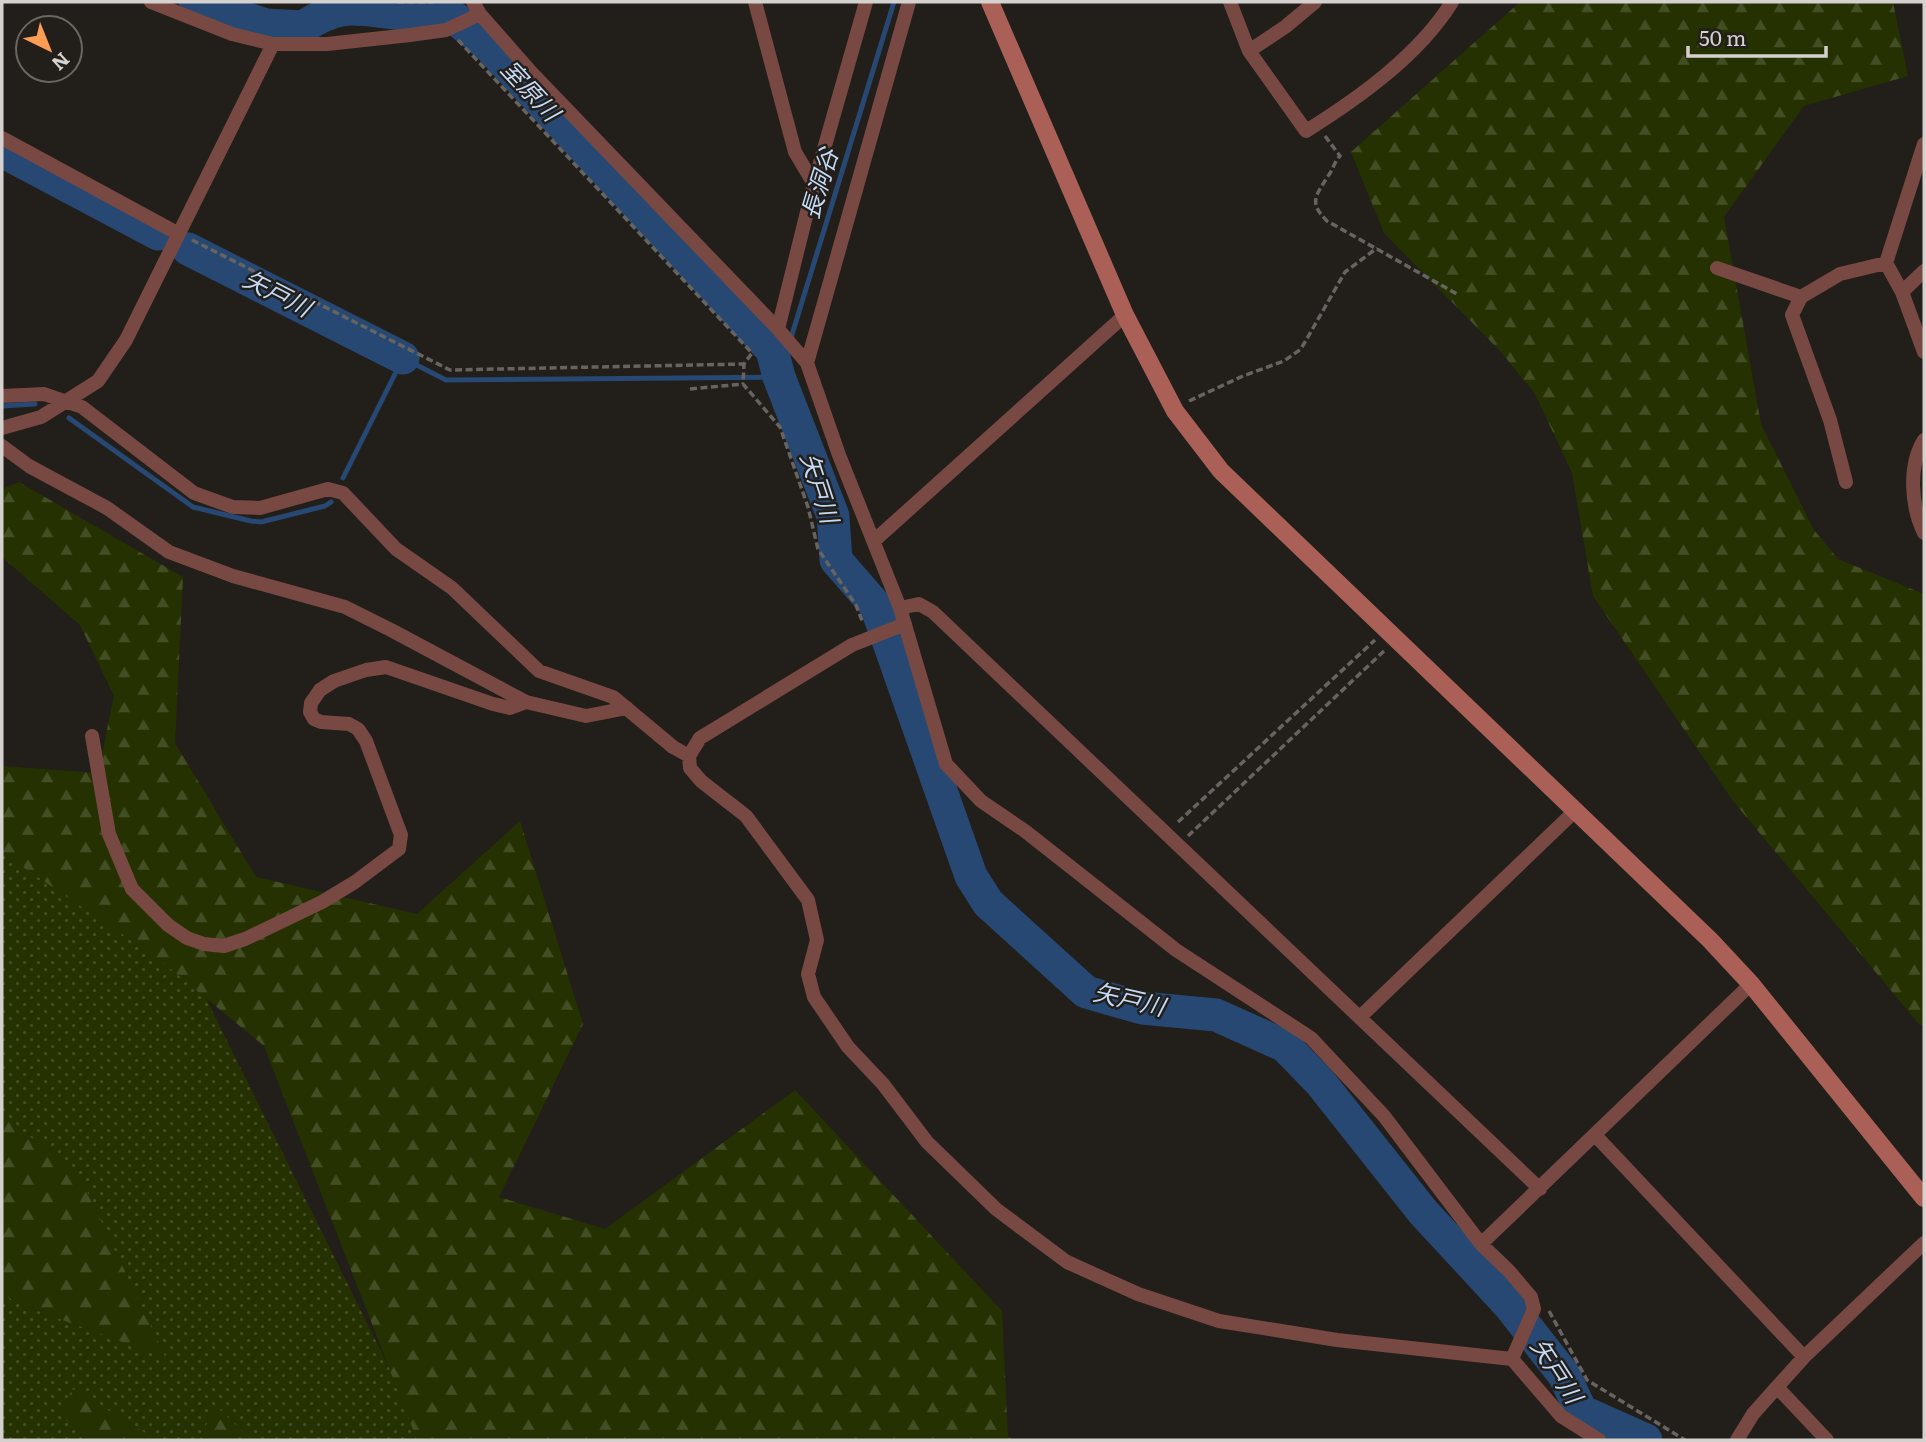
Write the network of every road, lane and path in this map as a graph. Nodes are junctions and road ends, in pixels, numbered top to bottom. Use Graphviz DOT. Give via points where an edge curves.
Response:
graph roads {
  1 [pos="151,2"];
  2 [pos="397,2"];
  3 [pos="406,2"];
  4 [pos="433,2"];
  5 [pos="755,2"];
  6 [pos="866,2"];
  7 [pos="909,2"];
  8 [pos="990,2"];
  9 [pos="1230,2"];
  10 [pos="1315,2"];
  11 [pos="1452,2"];
  12 [pos="476,8"];
  13 [pos="446,30"];
  14 [pos="273,44"];
  15 [pos="1249,51"];
  16 [pos="1317,124"];
  17 [pos="2,138"];
  18 [pos="1924,144"];
  19 [pos="814,184"];
  20 [pos="177,233"];
  21 [pos="1377,248"];
  22 [pos="1886,263"];
  23 [pos="1717,268"];
  24 [pos="1924,271"];
  25 [pos="1902,292"];
  26 [pos="1457,294"];
  27 [pos="1801,297"];
  28 [pos="1125,315"];
  29 [pos="778,329"];
  30 [pos="1924,352"];
  31 [pos="802,358"];
  32 [pos="744,364"];
  33 [pos="743,384"];
  34 [pos="690,389"];
  35 [pos="2,396"];
  36 [pos="69,401"];
  37 [pos="1175,411"];
  38 [pos="2,428"];
  39 [pos="1924,440"];
  40 [pos="2,446"];
  41 [pos="1846,482"];
  42 [pos="1924,533"];
  43 [pos="875,540"];
  44 [pos="900,607"];
  45 [pos="905,624"];
  46 [pos="1390,635"];
  47 [pos="871,638"];
  48 [pos="527,702"];
  49 [pos="627,708"];
  50 [pos="92,736"];
  51 [pos="689,755"];
  52 [pos="1575,811"];
  53 [pos="1166,834"];
  54 [pos="1179,845"];
  55 [pos="1751,984"];
  56 [pos="1360,1017"];
  57 [pos="1595,1135"];
  58 [pos="1540,1189"];
  59 [pos="1924,1198"];
  60 [pos="1924,1243"];
  61 [pos="1481,1244"];
  62 [pos="1533,1303"];
  63 [pos="1804,1357"];
  64 [pos="1513,1359"];
  65 [pos="1777,1387"];
  66 [pos="1599,1440"];
  67 [pos="1685,1440"];
  68 [pos="1737,1440"];
  69 [pos="1827,1440"];
  1 -- 14 [label="street" via="232,34"];
  2 -- 3 [label="path"];
  3 -- 4 [label="path"];
  5 -- 19 [label="street" via="795,152"];
  6 -- 19 [label="street"];
  7 -- 31 [label="street"];
  8 -- 28 [label="street"];
  9 -- 15 [label="street"];
  10 -- 15 [label="street"];
  11 -- 16 [label="street" via="1388,74"];
  12 -- 13 [label="street"];
  12 -- 29 [label="street" via="531,72"];
  13 -- 14 [label="street" via="327,44"];
  13 -- 32 [label="path" via="752,353"];
  14 -- 20 [label="street"];
  15 -- 16 [label="street" via="1306,131"];
  16 -- 21 [label="path" via="1339,156 1315,196 1316,205 1327,221"];
  17 -- 20 [label="street"];
  18 -- 22 [label="street"];
  19 -- 29 [label="street"];
  20 -- 32 [label="path" via="450,370"];
  20 -- 36 [label="street" via="126,340 98,380"];
  21 -- 26 [label="path"];
  21 -- 37 [label="path" via="1345,272 1293,356"];
  22 -- 25 [label="street"];
  22 -- 27 [label="street" via="1840,274"];
  23 -- 27 [label="street"];
  24 -- 25 [label="street"];
  25 -- 30 [label="street"];
  27 -- 41 [label="street" via="1792,315 1830,420"];
  28 -- 37 [label="street"];
  28 -- 43 [label="street"];
  29 -- 31 [label="street"];
  31 -- 43 [label="street"];
  32 -- 33 [label="path"];
  33 -- 34 [label="path"];
  33 -- 47 [label="path" via="780,427 818,549 856,605"];
  35 -- 36 [label="street" via="44,394"];
  36 -- 38 [label="street" via="41,417"];
  36 -- 49 [label="street" via="194,493 233,507 260,508 328,489 343,494 396,550 452,588 539,671 613,698"];
  37 -- 46 [label="street" via="1221,471"];
  39 -- 42 [label="street" via="1918,449 1914,503"];
  40 -- 48 [label="street" via="107,508 169,552 233,576 345,607"];
  43 -- 44 [label="street"];
  44 -- 45 [label="street"];
  44 -- 53 [label="street" via="919,604 933,612"];
  45 -- 47 [label="street"];
  45 -- 61 [label="street" via="946,764 972,792 1176,950 1311,1038 1384,1116"];
  46 -- 52 [label="street"];
  46 -- 53 [label="path"];
  46 -- 54 [label="path"];
  47 -- 51 [label="street" via="852,645 700,738"];
  48 -- 49 [label="street" via="586,716"];
  48 -- 50 [label="street" via="510,708 493,704 386,667 334,681 320,690 310,712 321,722 349,724 366,741 401,835 399,849 322,902 224,946 187,938 132,889 109,834"];
  49 -- 51 [label="street"];
  51 -- 64 [label="street" via="690,768 746,816 808,900 817,940 808,974 814,997 848,1047 927,1142 996,1209 1067,1262 1138,1294 1219,1321 1337,1340"];
  52 -- 55 [label="street"];
  52 -- 56 [label="street"];
  53 -- 54 [label="street"];
  54 -- 56 [label="street"];
  55 -- 57 [label="street"];
  55 -- 59 [label="street"];
  56 -- 58 [label="street"];
  57 -- 58 [label="street"];
  57 -- 63 [label="street"];
  58 -- 61 [label="street"];
  60 -- 63 [label="street"];
  61 -- 62 [label="street"];
  62 -- 64 [label="street"];
  62 -- 67 [label="path" via="1548,1309 1587,1380"];
  63 -- 65 [label="street"];
  64 -- 66 [label="street" via="1560,1416"];
  65 -- 68 [label="street"];
  65 -- 69 [label="street"];
}
